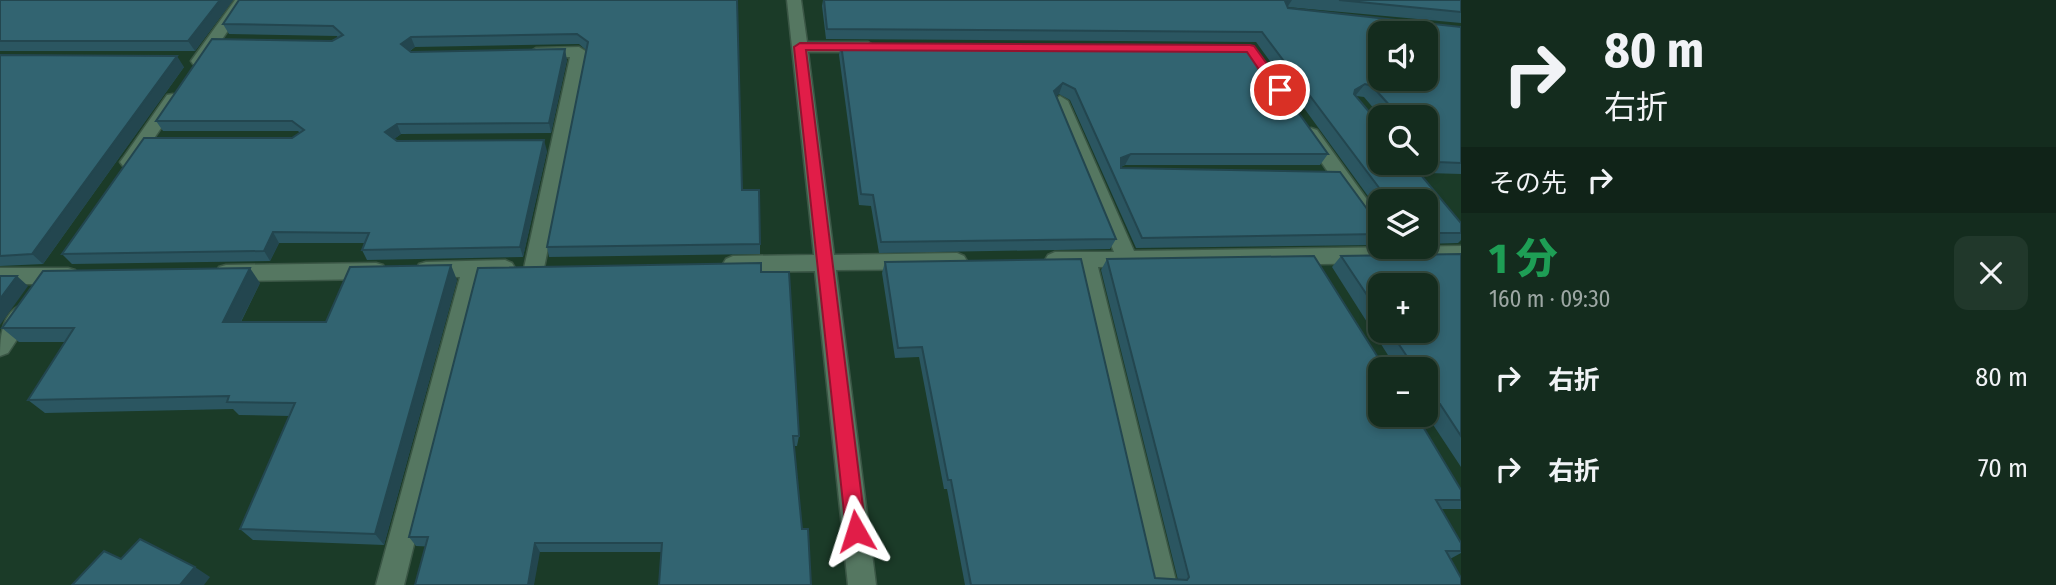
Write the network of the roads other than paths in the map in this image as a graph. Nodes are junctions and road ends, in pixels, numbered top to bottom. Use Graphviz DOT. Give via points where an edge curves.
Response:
graph roads {
  1 [pos="242,0"];
  2 [pos="794,0"];
  3 [pos="800,47"];
  4 [pos="882,47"];
  5 [pos="524,53"];
  6 [pos="1060,101"];
  7 [pos="1299,117"];
  8 [pos="145,140"];
  9 [pos="173,140"];
  10 [pos="121,174"];
  11 [pos="1312,174"];
  12 [pos="1339,174"];
  13 [pos="1368,215"];
  14 [pos="65,253"];
  15 [pos="1368,253"];
  16 [pos="1438,253"];
  17 [pos="1461,254"];
  18 [pos="1312,256"];
  19 [pos="1127,258"];
  20 [pos="1086,259"];
  21 [pos="1031,260"];
  22 [pos="976,261"];
  23 [pos="826,263"];
  24 [pos="715,265"];
  25 [pos="472,269"];
  26 [pos="199,274"];
  27 [pos="90,275"];
  28 [pos="0,276"];
  29 [pos="49,276"];
  30 [pos="1327,278"];
  31 [pos="0,347"];
  32 [pos="390,585"];
  33 [pos="862,585"];
  34 [pos="1163,585"];
  1 -- 8 [label="street" via="219,42 194,59"];
  2 -- 3 [label="street"];
  3 -- 4 [label="street"];
  3 -- 23 [label="street"];
  5 -- 25 [label="street" via="579,52 553,142 541,268"];
  6 -- 19 [label="street"];
  7 -- 12 [label="street"];
  8 -- 9 [label="street"];
  8 -- 10 [label="street"];
  11 -- 12 [label="street"];
  12 -- 13 [label="street"];
  14 -- 29 [label="street"];
  15 -- 18 [label="street"];
  16 -- 17 [label="street"];
  18 -- 19 [label="street"];
  18 -- 30 [label="street"];
  19 -- 20 [label="street"];
  20 -- 21 [label="street"];
  20 -- 34 [label="street"];
  22 -- 23 [label="street"];
  23 -- 24 [label="street"];
  23 -- 33 [label="street"];
  25 -- 26 [label="street"];
  25 -- 32 [label="street"];
  27 -- 29 [label="street"];
  28 -- 29 [label="street"];
  29 -- 31 [label="street"];
}
